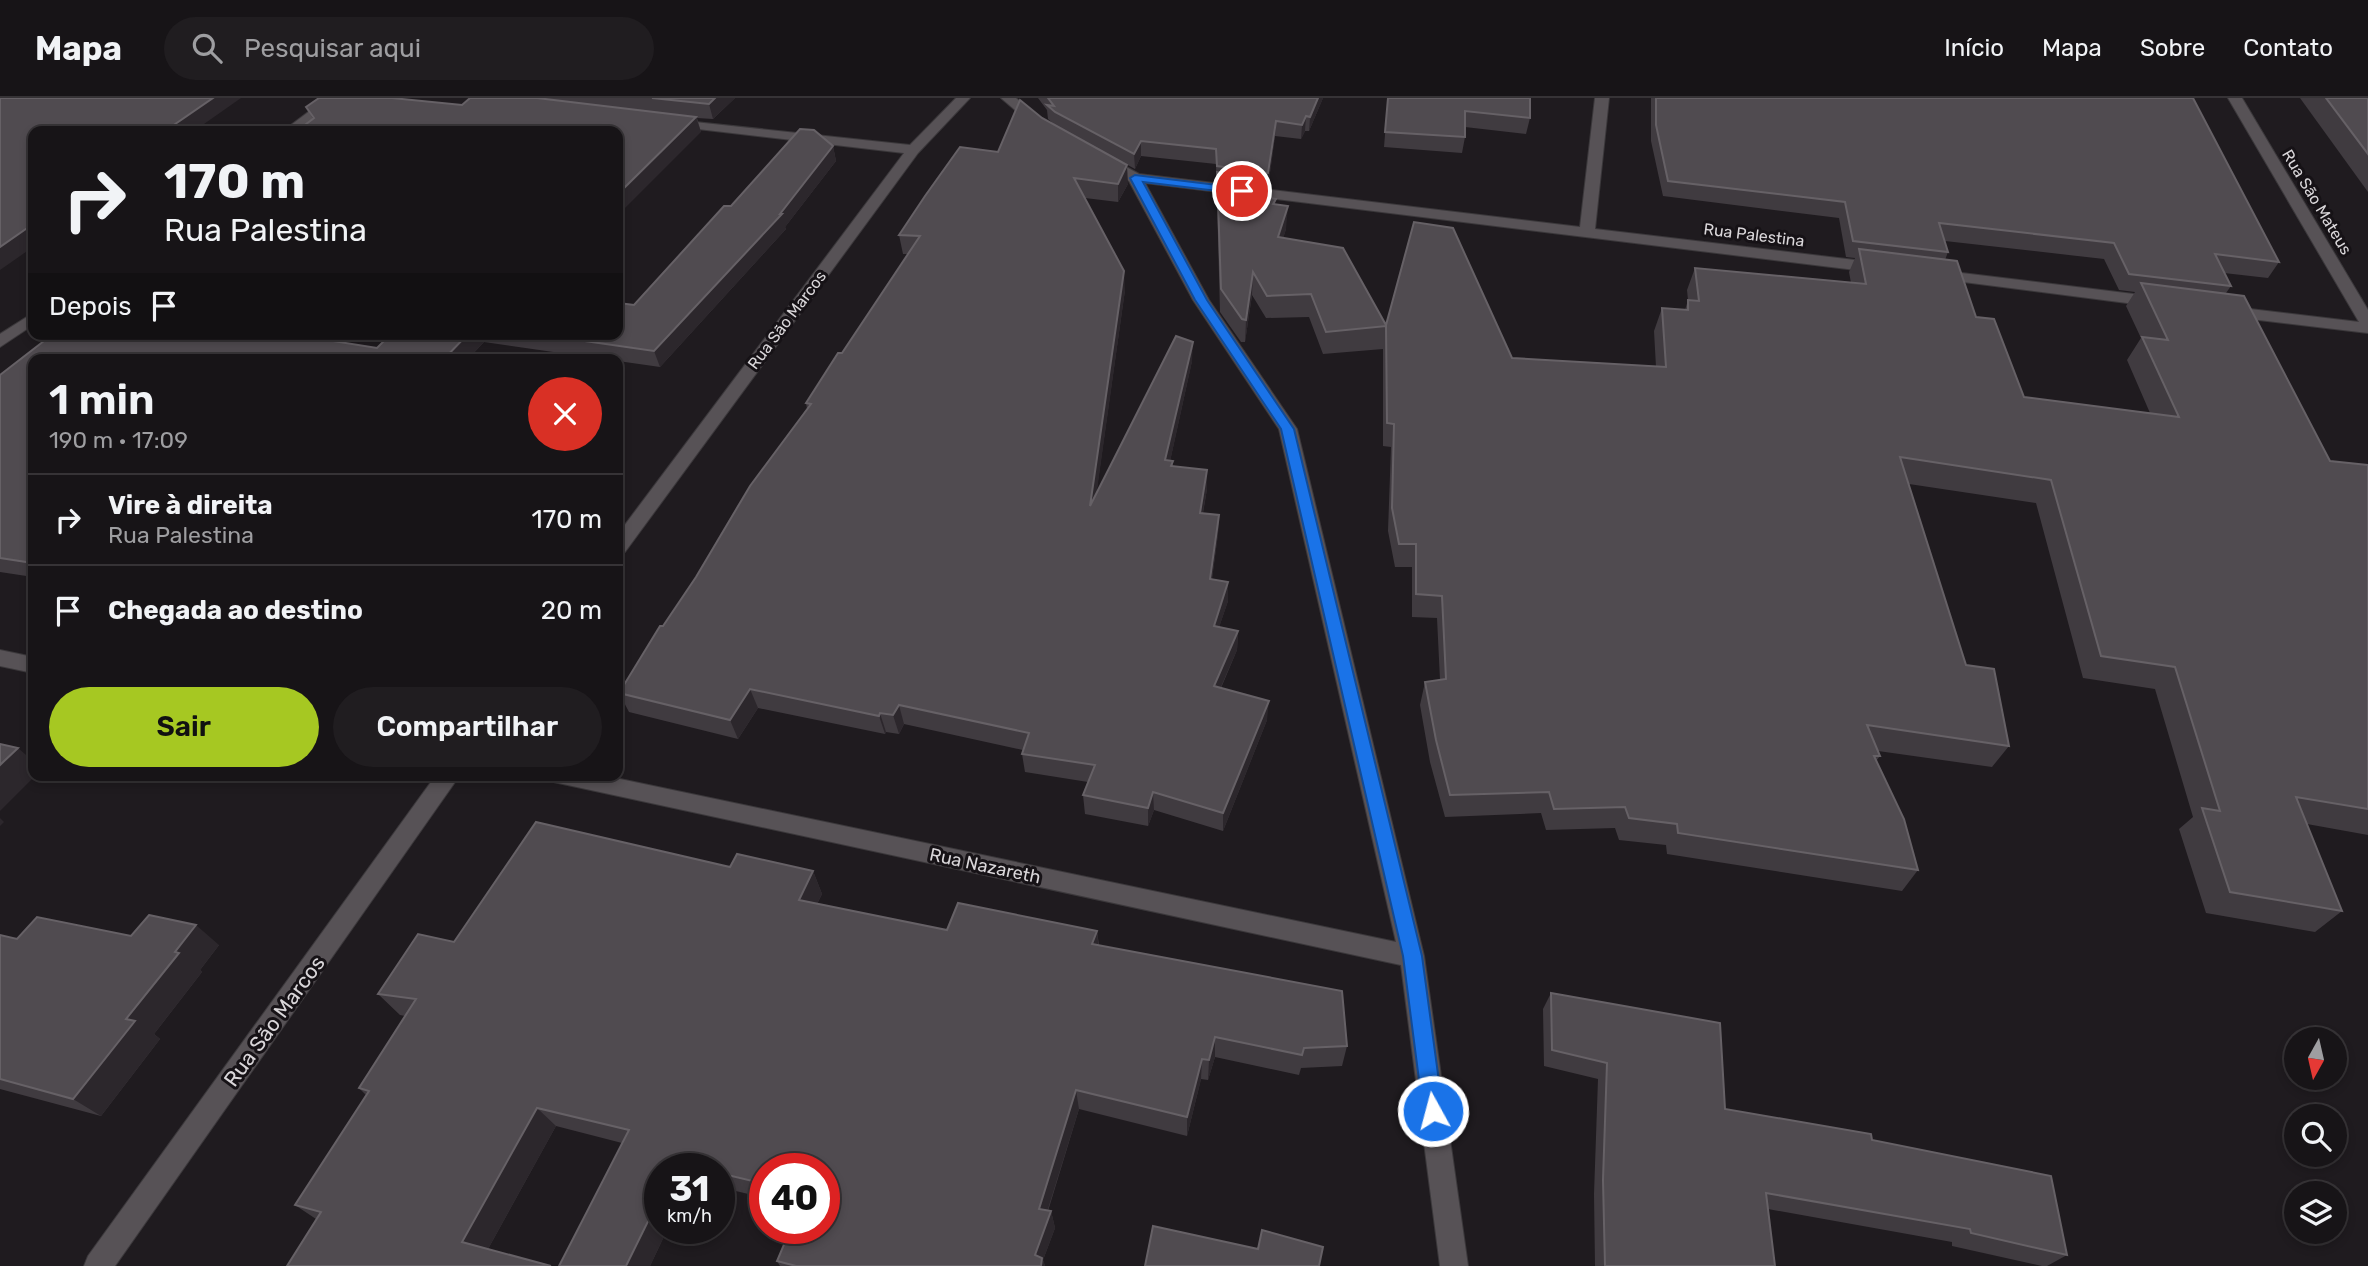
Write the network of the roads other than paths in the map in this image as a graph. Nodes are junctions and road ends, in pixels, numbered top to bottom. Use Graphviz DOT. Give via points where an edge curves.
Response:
graph roads {
  1 [pos="336,98"];
  2 [pos="963,98"];
  3 [pos="1008,98"];
  4 [pos="1602,98"];
  5 [pos="2235,98"];
  6 [pos="652,119"];
  7 [pos="297,126"];
  8 [pos="1049,131"];
  9 [pos="913,150"];
  10 [pos="1093,155"];
  11 [pos="1135,178"];
  12 [pos="1587,232"];
  13 [pos="2176,305"];
  14 [pos="2204,308"];
  15 [pos="28,322"];
  16 [pos="2368,326"];
  17 [pos="0,342"];
  18 [pos="623,540"];
  19 [pos="0,658"];
  20 [pos="28,664"];
  21 [pos="445,781"];
  22 [pos="585,781"];
  23 [pos="1412,956"];
  24 [pos="98,1266"];
  25 [pos="1454,1266"];
  1 -- 7 [label="street"];
  2 -- 9 [label="street, Rua São Marcos"];
  3 -- 8 [label="street"];
  4 -- 12 [label="street"];
  5 -- 16 [label="street, Rua São Mateus"];
  6 -- 9 [label="street"];
  9 -- 18 [label="street, Rua São Marcos"];
  10 -- 11 [label="street"];
  11 -- 12 [label="street, Rua Palestina"];
  11 -- 23 [label="street" via="1201,300 1288,429"];
  12 -- 13 [label="street, Rua Palestina"];
  14 -- 16 [label="street"];
  15 -- 17 [label="street"];
  19 -- 20 [label="street"];
  21 -- 24 [label="street, Rua São Marcos"];
  22 -- 23 [label="street, Rua Nazareth"];
  23 -- 25 [label="street"];
}
